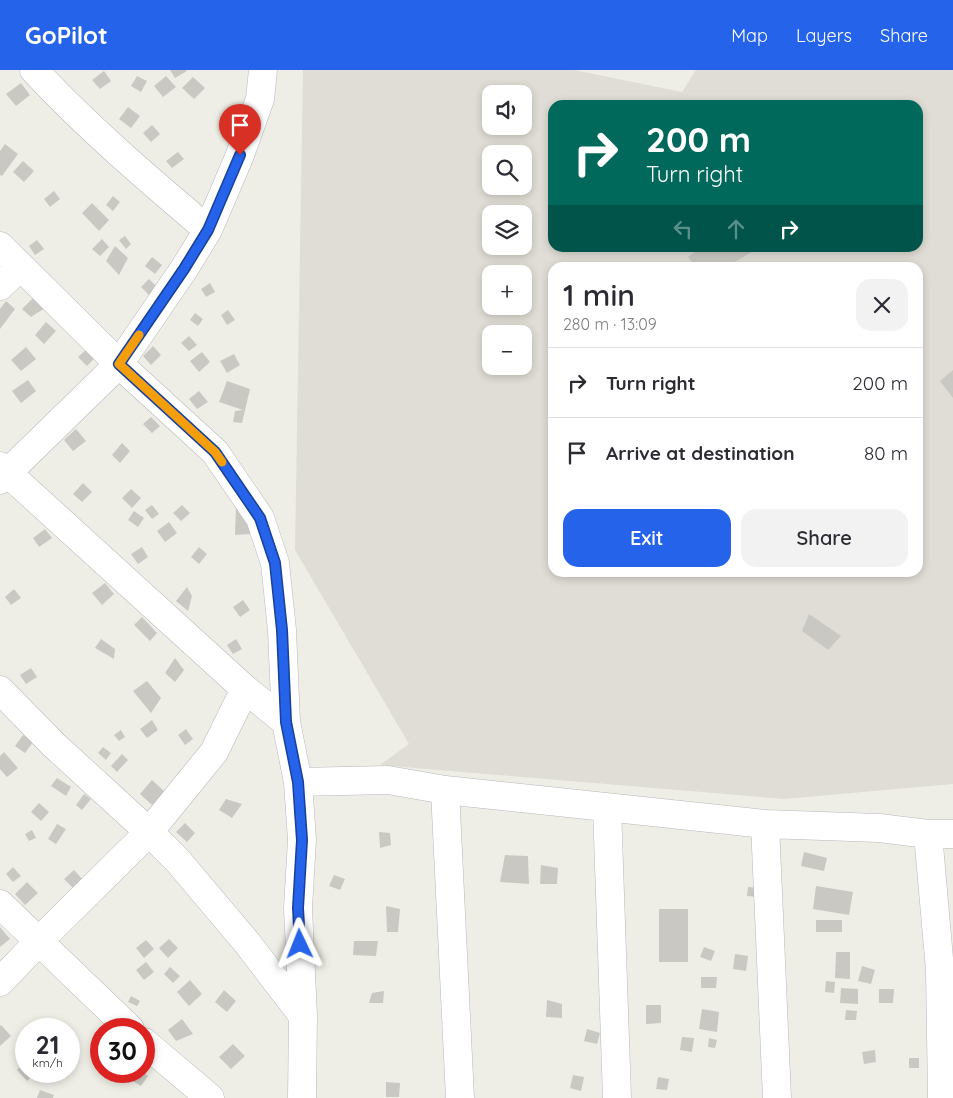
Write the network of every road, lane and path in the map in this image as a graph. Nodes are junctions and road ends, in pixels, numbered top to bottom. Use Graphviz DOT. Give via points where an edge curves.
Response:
graph roads {
  1 [pos="34,70"];
  2 [pos="263,70"];
  3 [pos="208,230"];
  4 [pos="0,246"];
  5 [pos="20,267"];
  6 [pos="0,286"];
  7 [pos="119,364"];
  8 [pos="2,473"];
  9 [pos="246,689"];
  10 [pos="0,690"];
  11 [pos="286,722"];
  12 [pos="298,782"];
  13 [pos="445,790"];
  14 [pos="607,807"];
  15 [pos="765,824"];
  16 [pos="149,832"];
  17 [pos="941,834"];
  18 [pos="0,904"];
  19 [pos="39,941"];
  20 [pos="0,982"];
  21 [pos="303,1016"];
  22 [pos="119,1018"];
  23 [pos="155,1051"];
  24 [pos="210,1098"];
  25 [pos="302,1098"];
  26 [pos="460,1098"];
  27 [pos="617,1098"];
  28 [pos="777,1098"];
  29 [pos="942,1098"];
  1 -- 3 [label="street" via="133,167"];
  2 -- 3 [label="street" via="260,99"];
  3 -- 7 [label="street"];
  4 -- 5 [label="street"];
  5 -- 6 [label="street"];
  5 -- 7 [label="street"];
  7 -- 8 [label="street"];
  7 -- 11 [label="street" via="215,452 260,518 275,563"];
  8 -- 9 [label="street"];
  9 -- 11 [label="street"];
  9 -- 16 [label="street" via="214,752"];
  10 -- 16 [label="street" via="54,746"];
  11 -- 12 [label="street"];
  12 -- 13 [label="street" via="388,780"];
  12 -- 21 [label="street" via="302,840 298,908"];
  13 -- 14 [label="street"];
  13 -- 26 [label="street"];
  14 -- 15 [label="street"];
  14 -- 27 [label="street"];
  15 -- 17 [label="street"];
  15 -- 28 [label="street"];
  16 -- 19 [label="street"];
  16 -- 21 [label="street" via="178,861 248,944"];
  17 -- 29 [label="street"];
  18 -- 19 [label="street"];
  19 -- 20 [label="street"];
  19 -- 22 [label="street"];
  21 -- 25 [label="street"];
  23 -- 24 [label="street"];
}
